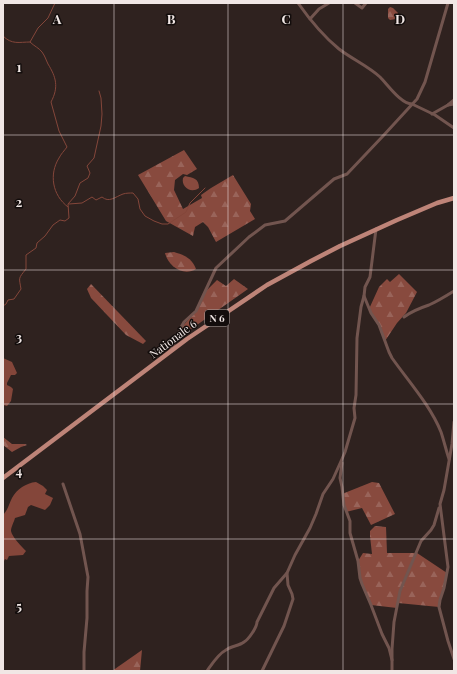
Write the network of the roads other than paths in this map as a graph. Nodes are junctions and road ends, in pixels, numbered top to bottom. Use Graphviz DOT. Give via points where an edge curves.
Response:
graph roads {
  1 [pos="298,3"];
  2 [pos="329,3"];
  3 [pos="355,3"];
  4 [pos="366,3"];
  5 [pos="448,3"];
  6 [pos="310,19"];
  7 [pos="454,100"];
  8 [pos="412,104"];
  9 [pos="454,104"];
  10 [pos="448,106"];
  11 [pos="432,114"];
  12 [pos="454,128"];
  13 [pos="454,198"];
  14 [pos="376,229"];
  15 [pos="454,291"];
  16 [pos="364,296"];
  17 [pos="404,317"];
  18 [pos="167,355"];
  19 [pos="454,422"];
  20 [pos="342,459"];
  21 [pos="449,459"];
  22 [pos="3,478"];
  23 [pos="63,484"];
  24 [pos="440,504"];
  25 [pos="287,573"];
  26 [pos="454,659"];
  27 [pos="392,660"];
  28 [pos="84,671"];
  29 [pos="207,671"];
  30 [pos="262,671"];
  31 [pos="392,671"];
  1 -- 6 [label="street"];
  2 -- 6 [label="street"];
  3 -- 4 [label="street" via="362,8"];
  5 -- 8 [label="street" via="425,82"];
  6 -- 8 [label="street" via="325,37 379,76 400,98"];
  7 -- 10 [label="street"];
  8 -- 11 [label="street"];
  8 -- 18 [label="street" via="347,174 334,179 285,221 264,225 216,268 196,311 184,322"];
  9 -- 10 [label="street"];
  10 -- 11 [label="street"];
  11 -- 12 [label="street"];
  13 -- 14 [label="main road, Nationale 6 / N 6"];
  14 -- 16 [label="street" via="370,276"];
  14 -- 18 [label="main road, Nationale 6 / N 6" via="268,285 208,324"];
  15 -- 17 [label="street"];
  16 -- 20 [label="street" via="357,338 355,418"];
  16 -- 21 [label="street" via="392,358 432,414 441,432"];
  18 -- 22 [label="main road, Nationale 6 / N 6"];
  19 -- 21 [label="street"];
  20 -- 25 [label="street"];
  20 -- 27 [label="street" via="340,478 344,505 350,521 350,534 360,578"];
  21 -- 24 [label="street"];
  23 -- 28 [label="street" via="80,534 88,577"];
  24 -- 26 [label="street" via="448,567 439,607"];
  24 -- 27 [label="street" via="434,525 421,541 400,591 394,622"];
  25 -- 29 [label="street" via="274,588 257,626 245,642 225,650"];
  25 -- 30 [label="street" via="292,594 291,605 284,626"];
  27 -- 31 [label="street"];
}
